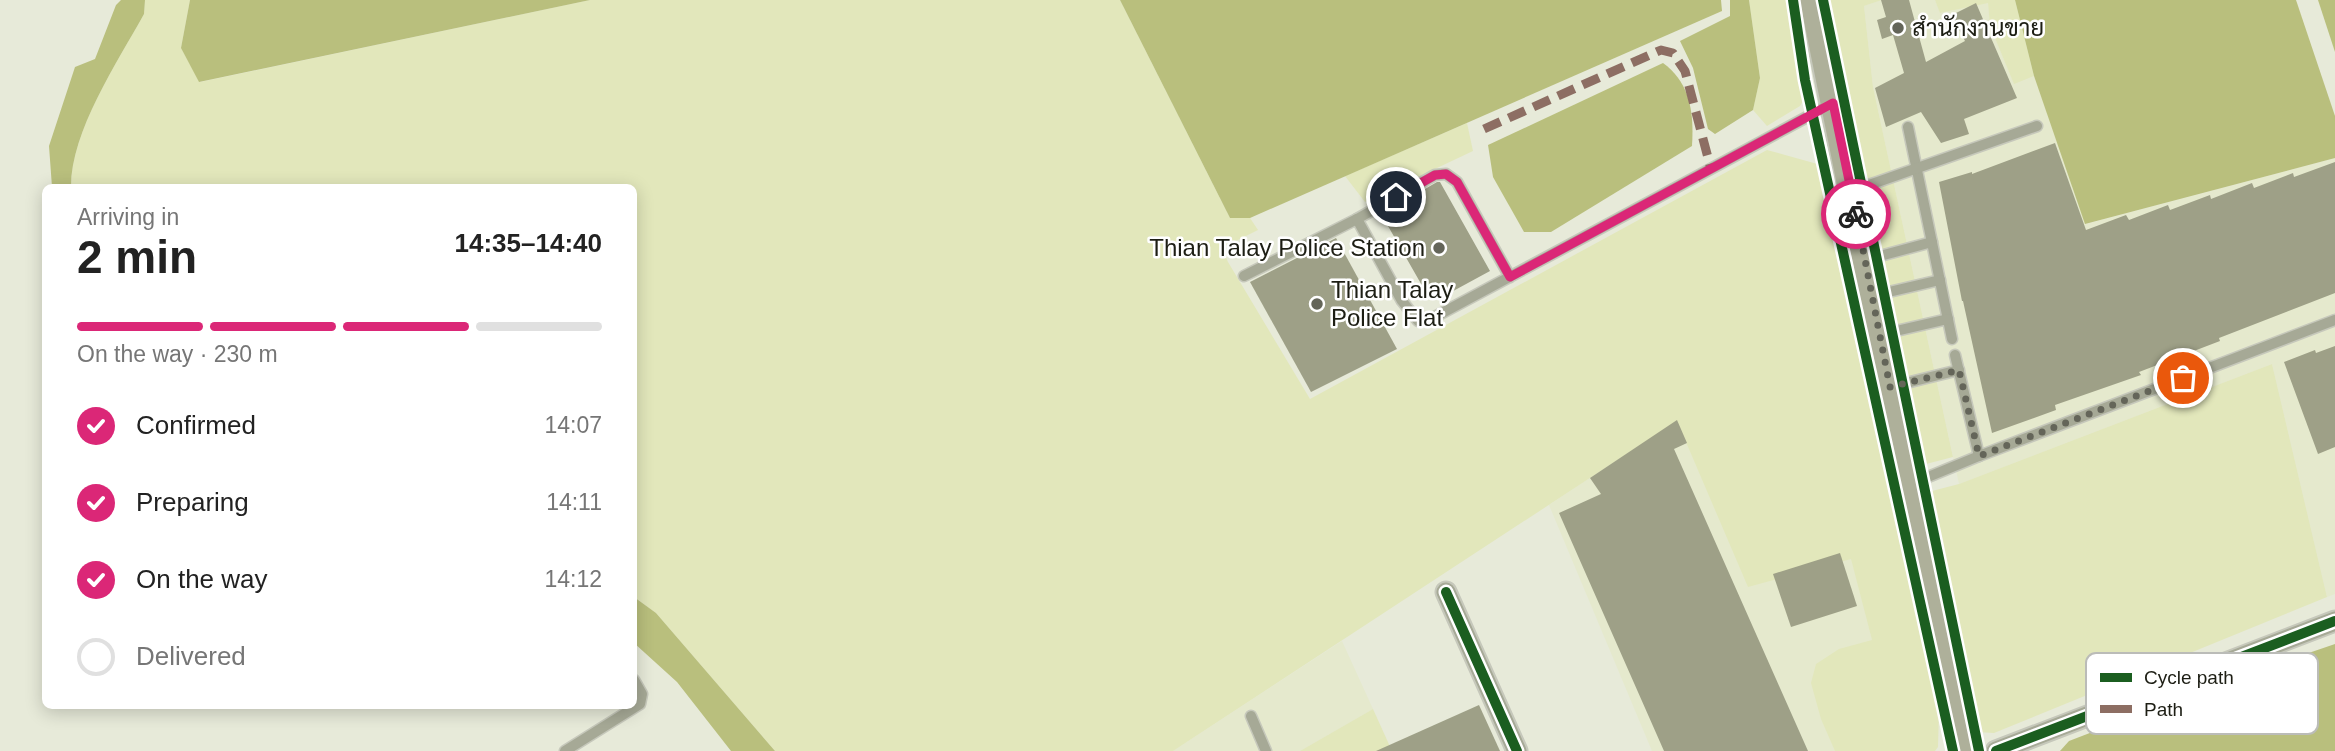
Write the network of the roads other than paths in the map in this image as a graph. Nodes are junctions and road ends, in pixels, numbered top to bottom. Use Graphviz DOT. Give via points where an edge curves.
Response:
graph roads {
  1 [pos="1813,0"];
  2 [pos="1833,103"];
  3 [pos="2037,126"];
  4 [pos="1908,127"];
  5 [pos="1917,168"];
  6 [pos="1851,191"];
  7 [pos="1357,219"];
  8 [pos="1932,243"];
  9 [pos="1864,260"];
  10 [pos="1244,276"];
  11 [pos="1510,277"];
  12 [pos="1940,280"];
  13 [pos="1872,296"];
  14 [pos="1948,318"];
  15 [pos="2335,320"];
  16 [pos="1879,335"];
  17 [pos="1952,339"];
  18 [pos="1955,355"];
  19 [pos="1959,370"];
  20 [pos="1890,387"];
  21 [pos="1979,456"];
  22 [pos="1910,485"];
  23 [pos="1446,592"];
  24 [pos="2335,621"];
  25 [pos="2252,653"];
  26 [pos="637,685"];
  27 [pos="637,706"];
  28 [pos="632,709"];
  29 [pos="1251,716"];
  30 [pos="2086,716"];
  31 [pos="565,751"];
  32 [pos="1266,751"];
  33 [pos="1517,751"];
  34 [pos="1964,751"];
  35 [pos="1996,751"];
  1 -- 2 [label="main road"];
  2 -- 6 [label="main road"];
  2 -- 11 [label="lane"];
  3 -- 5 [label="lane"];
  4 -- 5 [label="lane"];
  5 -- 6 [label="lane"];
  5 -- 8 [label="lane"];
  6 -- 9 [label="main road"];
  7 -- 10 [label="lane"];
  7 -- 11 [label="lane" via="1418,321 1429,320"];
  7 -- 11 [label="lane" via="1435,175 1446,174 1457,182"];
  8 -- 9 [label="lane"];
  8 -- 12 [label="lane"];
  9 -- 13 [label="main road"];
  12 -- 13 [label="lane"];
  12 -- 14 [label="lane"];
  13 -- 16 [label="main road"];
  14 -- 16 [label="lane"];
  14 -- 17 [label="lane"];
  15 -- 21 [label="lane"];
  16 -- 20 [label="main road"];
  18 -- 19 [label="lane"];
  19 -- 20 [label="lane"];
  19 -- 21 [label="lane"];
  20 -- 22 [label="main road"];
  21 -- 22 [label="lane"];
  22 -- 34 [label="main road"];
  23 -- 33 [label="street"];
  24 -- 25 [label="street"];
  26 -- 27 [label="lane" via="642,694"];
  28 -- 31 [label="lane"];
  29 -- 32 [label="lane"];
  30 -- 35 [label="street"];
}
